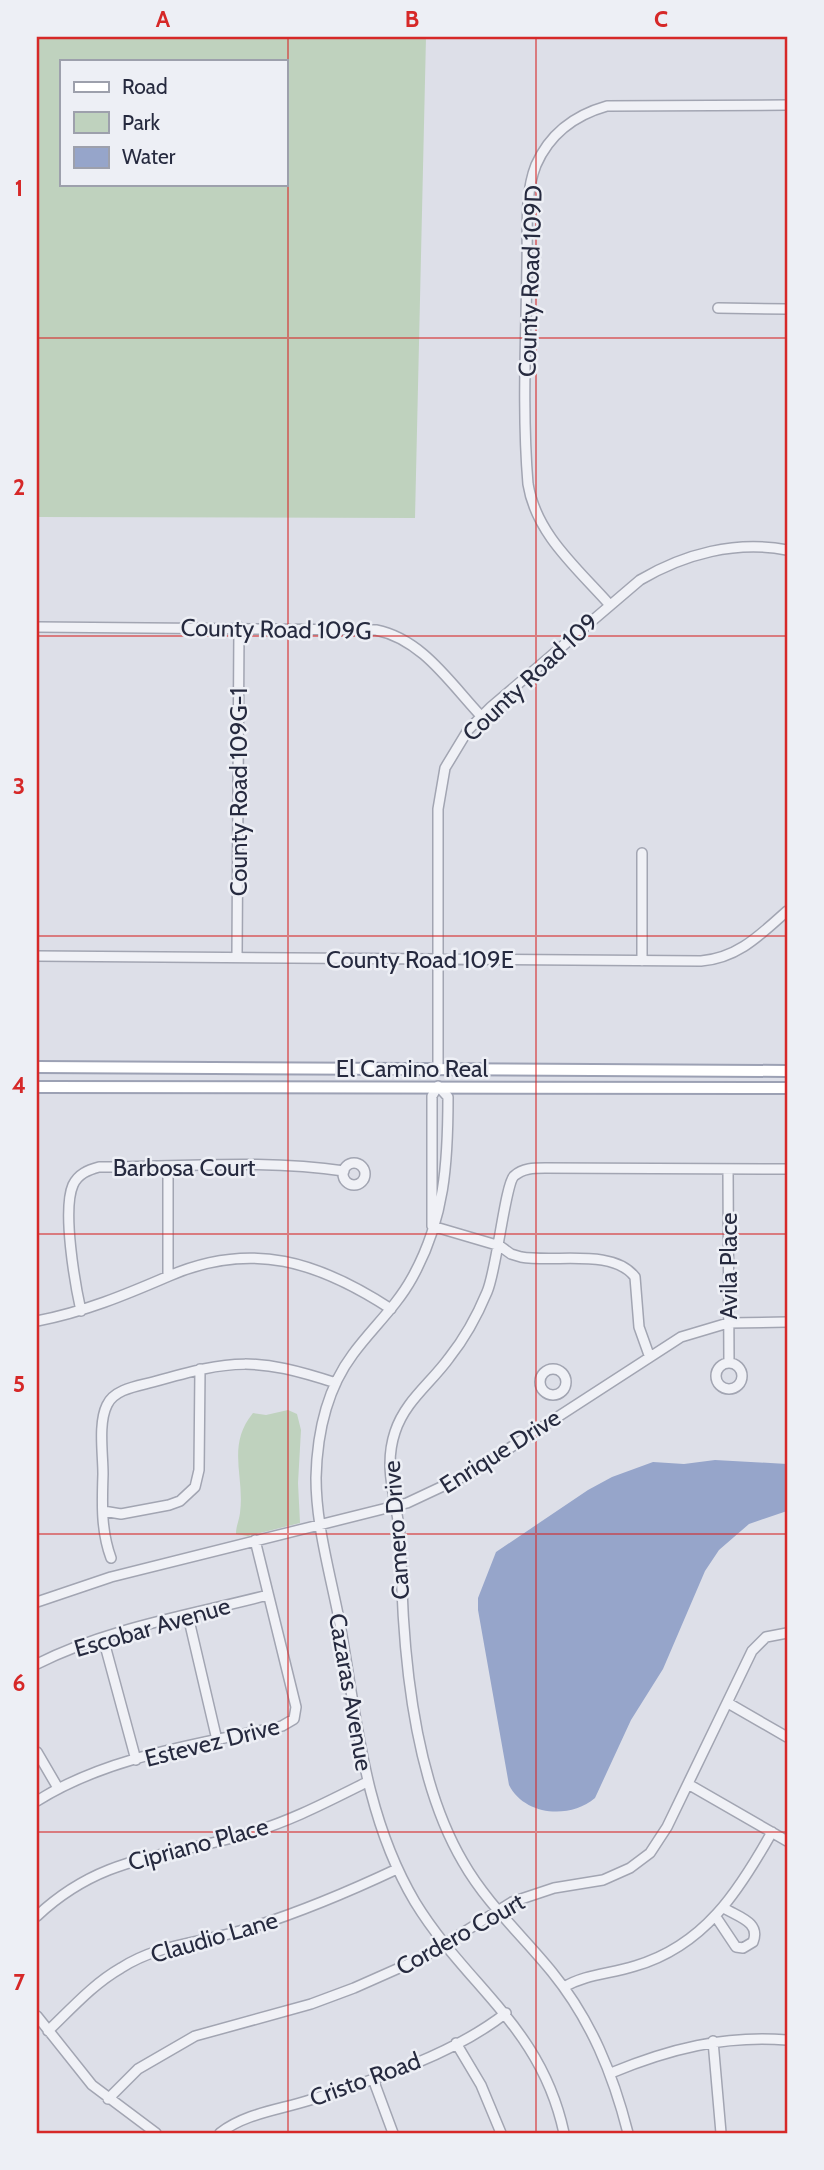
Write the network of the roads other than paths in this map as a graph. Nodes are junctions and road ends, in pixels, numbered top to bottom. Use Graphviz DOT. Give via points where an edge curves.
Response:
graph roads {
  1 [pos="787,105"];
  2 [pos="718,308"];
  3 [pos="787,309"];
  4 [pos="787,550"];
  5 [pos="609,604"];
  6 [pos="37,627"];
  7 [pos="239,627"];
  8 [pos="481,716"];
  9 [pos="642,853"];
  10 [pos="787,911"];
  11 [pos="37,956"];
  12 [pos="237,957"];
  13 [pos="437,959"];
  14 [pos="642,961"];
  15 [pos="37,1067"];
  16 [pos="438,1068"];
  17 [pos="787,1071"];
  18 [pos="438,1086"];
  19 [pos="37,1087"];
  20 [pos="787,1088"];
  21 [pos="168,1167"];
  22 [pos="728,1169"];
  23 [pos="787,1169"];
  24 [pos="344,1171"];
  25 [pos="432,1227"];
  26 [pos="500,1246"];
  27 [pos="168,1276"];
  28 [pos="391,1310"];
  29 [pos="81,1311"];
  30 [pos="37,1321"];
  31 [pos="787,1322"];
  32 [pos="729,1323"];
  33 [pos="649,1355"];
  34 [pos="729,1363"];
  35 [pos="200,1368"];
  36 [pos="336,1383"];
  37 [pos="561,1393"];
  38 [pos="572,1407"];
  39 [pos="394,1508"];
  40 [pos="103,1511"];
  41 [pos="321,1523"];
  42 [pos="255,1540"];
  43 [pos="111,1558"];
  44 [pos="268,1595"];
  45 [pos="37,1602"];
  46 [pos="188,1616"];
  47 [pos="787,1633"];
  48 [pos="103,1638"];
  49 [pos="37,1664"];
  50 [pos="728,1703"];
  51 [pos="787,1737"];
  52 [pos="217,1740"];
  53 [pos="37,1752"];
  54 [pos="136,1760"];
  55 [pos="367,1782"];
  56 [pos="688,1784"];
  57 [pos="58,1788"];
  58 [pos="37,1801"];
  59 [pos="772,1832"];
  60 [pos="787,1841"];
  61 [pos="397,1869"];
  62 [pos="724,1908"];
  63 [pos="496,1909"];
  64 [pos="37,1916"];
  65 [pos="716,1917"];
  66 [pos="444,1945"];
  67 [pos="564,1987"];
  68 [pos="506,2013"];
  69 [pos="37,2015"];
  70 [pos="48,2031"];
  71 [pos="787,2040"];
  72 [pos="713,2041"];
  73 [pos="456,2043"];
  74 [pos="611,2074"];
  75 [pos="373,2079"];
  76 [pos="108,2099"];
  77 [pos="156,2133"];
  78 [pos="220,2133"];
  79 [pos="393,2133"];
  80 [pos="501,2133"];
  81 [pos="564,2133"];
  82 [pos="628,2133"];
  83 [pos="721,2133"];
  1 -- 5 [label="street, County Road 109D" via="607,106 562,128 533,175 526,329 529,494 542,527"];
  2 -- 3 [label="street"];
  4 -- 5 [label="street, County Road 109" via="754,547 696,555 654,572"];
  5 -- 8 [label="street, County Road 109"];
  6 -- 7 [label="street, County Road 109G"];
  7 -- 8 [label="street, County Road 109G" via="366,629 395,635 423,654"];
  7 -- 12 [label="street, County Road 109G-1"];
  8 -- 13 [label="street, County Road 109" via="453,750 440,787"];
  9 -- 14 [label="street"];
  10 -- 14 [label="street, County Road 109E" via="744,948 721,958"];
  11 -- 12 [label="street, County Road 109E"];
  12 -- 13 [label="street, County Road 109E"];
  13 -- 14 [label="street, County Road 109E"];
  13 -- 16 [label="street, County Road 109"];
  15 -- 16 [label="main road, El Camino Real"];
  16 -- 17 [label="main road, El Camino Real"];
  16 -- 18 [label="main road"];
  18 -- 19 [label="main road, El Camino Real"];
  18 -- 20 [label="main road, El Camino Real"];
  18 -- 25 [label="street, Cazaras Avenue" via="432,1096"];
  18 -- 25 [label="street, Cazaras Avenue" via="448,1097 448,1168"];
  21 -- 24 [label="street, Barbosa Court"];
  21 -- 27 [label="street"];
  21 -- 29 [label="street, Barbosa Court" via="99,1167 83,1173 74,1184 71,1252"];
  22 -- 23 [label="street, Camero Drive"];
  22 -- 26 [label="street, Camero Drive" via="522,1171 508,1187"];
  22 -- 32 [label="street, Avila Place"];
  25 -- 26 [label="street"];
  25 -- 28 [label="street, Cazaras Avenue" via="413,1277"];
  26 -- 33 [label="street" via="510,1254 535,1259 604,1260 629,1270 636,1284 639,1326"];
  26 -- 39 [label="street, Camero Drive" via="490,1284 472,1323 448,1360 410,1402 396,1429 389,1471"];
  27 -- 28 [label="street" via="237,1258 287,1260 336,1276"];
  27 -- 29 [label="street"];
  28 -- 36 [label="street, Cazaras Avenue" via="352,1355"];
  29 -- 30 [label="street"];
  31 -- 32 [label="street, Enrique Drive"];
  32 -- 33 [label="street, Enrique Drive" via="681,1337"];
  32 -- 34 [label="street, Avila Place"];
  33 -- 38 [label="street, Enrique Drive"];
  35 -- 36 [label="street" via="258,1363"];
  35 -- 40 [label="street" via="130,1388 106,1405"];
  35 -- 40 [label="street" via="195,1487 180,1501 169,1504 121,1514"];
  36 -- 41 [label="street, Cazaras Avenue" via="318,1436 316,1482"];
  37 -- 38 [label="street"];
  38 -- 39 [label="street, Enrique Drive" via="471,1473"];
  39 -- 41 [label="street, Enrique Drive"];
  39 -- 63 [label="street, Camero Drive" via="401,1542 404,1640 432,1793 463,1863"];
  40 -- 43 [label="street" via="103,1537"];
  41 -- 42 [label="street, Enrique Drive"];
  41 -- 55 [label="street, Cazaras Avenue"];
  42 -- 44 [label="street, Estevez Drive"];
  42 -- 45 [label="street, Enrique Drive" via="98,1580"];
  44 -- 46 [label="street, Escobar Avenue"];
  44 -- 52 [label="street, Estevez Drive" via="296,1713 282,1726"];
  46 -- 48 [label="street, Escobar Avenue"];
  46 -- 52 [label="street"];
  47 -- 50 [label="street, Cordero Court" via="758,1643"];
  48 -- 49 [label="street, Escobar Avenue"];
  48 -- 54 [label="street"];
  50 -- 51 [label="street"];
  50 -- 56 [label="street, Cordero Court"];
  52 -- 54 [label="street, Estevez Drive"];
  53 -- 57 [label="street"];
  54 -- 57 [label="street, Estevez Drive"];
  55 -- 61 [label="street, Cazaras Avenue"];
  55 -- 64 [label="street, Cipriano Place" via="261,1830 110,1867 70,1888"];
  56 -- 59 [label="street"];
  56 -- 63 [label="street, Cordero Court" via="659,1840 630,1868 603,1880 531,1894"];
  57 -- 58 [label="street, Estevez Drive"];
  59 -- 60 [label="street"];
  59 -- 62 [label="street"];
  61 -- 66 [label="street, Cazaras Avenue"];
  61 -- 70 [label="street, Claudio Lane" via="274,1921 139,1958 103,1980"];
  62 -- 65 [label="street"];
  62 -- 65 [label="street" via="752,1924 753,1942 736,1947"];
  63 -- 66 [label="street, Cordero Court"];
  63 -- 67 [label="street, Camero Drive"];
  65 -- 67 [label="street" via="662,1955 636,1966 580,1978"];
  66 -- 68 [label="street, Cazaras Avenue"];
  66 -- 76 [label="street, Cordero Court" via="311,2004 195,2036 138,2070"];
  67 -- 74 [label="street, Camero Drive"];
  68 -- 73 [label="street, Cristo Road"];
  68 -- 81 [label="street, Cazaras Avenue" via="533,2052"];
  69 -- 70 [label="street"];
  70 -- 76 [label="street"];
  71 -- 72 [label="street"];
  72 -- 74 [label="street" via="669,2051"];
  72 -- 83 [label="street"];
  73 -- 75 [label="street, Cristo Road"];
  73 -- 80 [label="street" via="481,2085"];
  74 -- 82 [label="street, Camero Drive"];
  75 -- 78 [label="street, Cristo Road" via="244,2118"];
  75 -- 79 [label="street"];
  76 -- 77 [label="street"];
}
